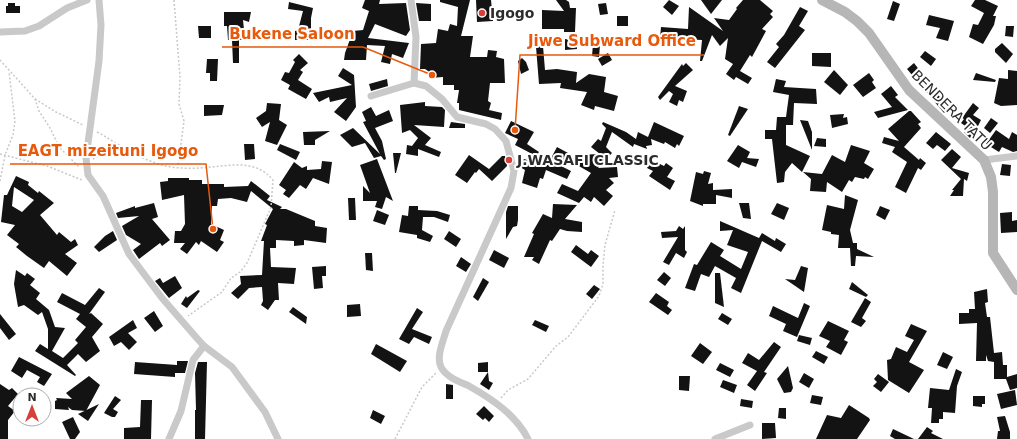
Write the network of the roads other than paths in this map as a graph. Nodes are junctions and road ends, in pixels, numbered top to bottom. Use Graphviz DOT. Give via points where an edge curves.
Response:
graph roads {
  1 [pos="87,0"];
  2 [pos="99,0"];
  3 [pos="412,0"];
  4 [pos="822,0"];
  5 [pos="0,32"];
  6 [pos="414,83"];
  7 [pos="371,96"];
  8 [pos="1017,156"];
  9 [pos="984,160"];
  10 [pos="1017,290"];
  11 [pos="204,346"];
  12 [pos="750,425"];
  13 [pos="169,439"];
  14 [pos="278,439"];
  15 [pos="528,439"];
  16 [pos="715,439"];
  1 -- 5 [label="street" via="67,8 40,26 25,31"];
  2 -- 11 [label="street" via="100,42 86,158 88,174 103,196 129,254 162,298"];
  3 -- 6 [label="street" via="416,37"];
  4 -- 9 [label="main road, BENDERA TATU" via="857,20 909,90"];
  6 -- 7 [label="street"];
  6 -- 15 [label="street" via="426,86 442,99 457,117 486,124 506,141 514,171 511,188 446,331 440,356 442,368 452,378 470,387 512,416 522,426"];
  8 -- 9 [label="street"];
  9 -- 10 [label="main road, BENDERA TATU" via="990,172 994,192 993,253"];
  11 -- 13 [label="street" via="193,360 181,411"];
  11 -- 14 [label="street" via="232,367 265,412"];
  12 -- 16 [label="street"];
}
